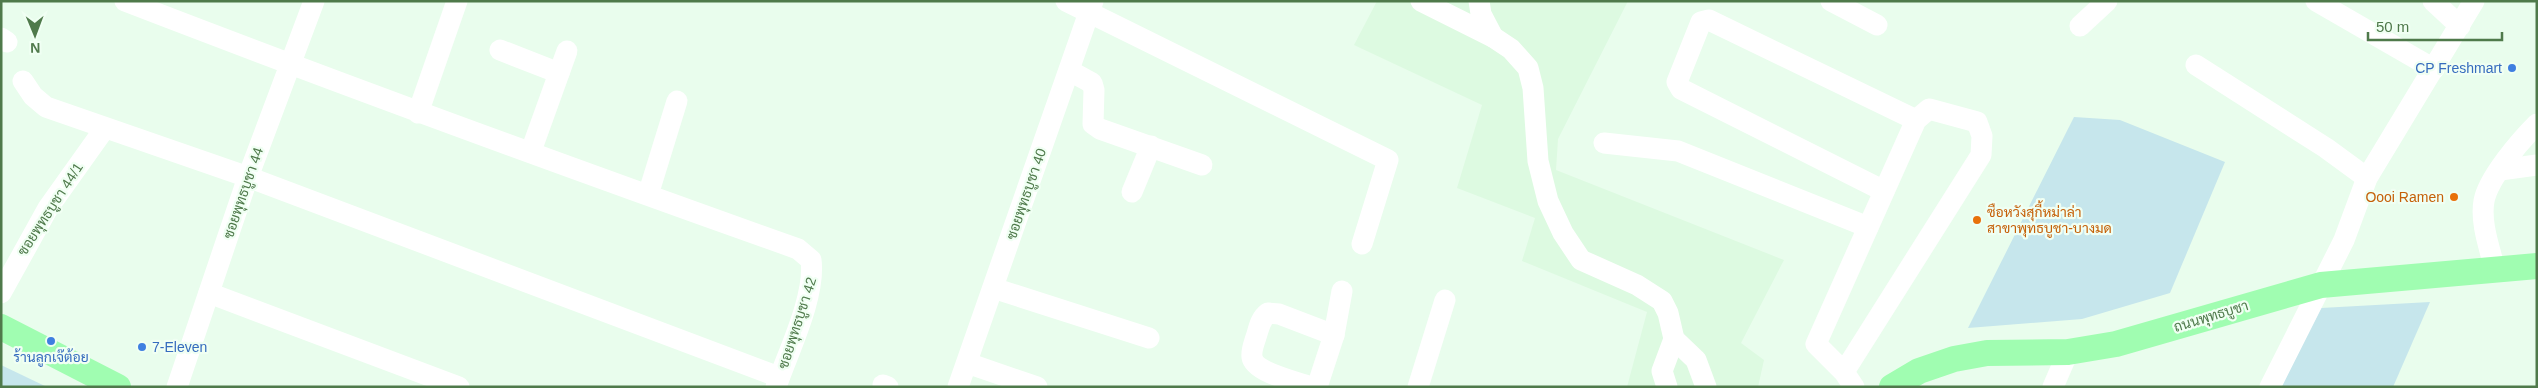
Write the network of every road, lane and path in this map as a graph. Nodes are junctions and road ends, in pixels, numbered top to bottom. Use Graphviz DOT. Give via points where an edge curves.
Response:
graph roads {
  1 [pos="125,1"];
  2 [pos="314,1"];
  3 [pos="457,1"];
  4 [pos="1066,1"];
  5 [pos="1421,1"];
  6 [pos="1479,1"];
  7 [pos="1830,1"];
  8 [pos="2107,1"];
  9 [pos="2316,1"];
  10 [pos="2433,1"];
  11 [pos="2474,1"];
  12 [pos="1092,7"];
  13 [pos="1877,25"];
  14 [pos="2080,26"];
  15 [pos="2460,26"];
  16 [pos="1493,37"];
  17 [pos="500,50"];
  18 [pos="567,51"];
  19 [pos="290,62"];
  20 [pos="2196,65"];
  21 [pos="2434,69"];
  22 [pos="1070,71"];
  23 [pos="559,73"];
  24 [pos="22,81"];
  25 [pos="677,101"];
  26 [pos="418,113"];
  27 [pos="1916,120"];
  28 [pos="2537,124"];
  29 [pos="105,128"];
  30 [pos="1604,143"];
  31 [pos="1151,146"];
  32 [pos="531,151"];
  33 [pos="1202,165"];
  34 [pos="2537,165"];
  35 [pos="2500,170"];
  36 [pos="248,177"];
  37 [pos="2367,178"];
  38 [pos="1884,191"];
  39 [pos="1132,192"];
  40 [pos="648,195"];
  41 [pos="1868,227"];
  42 [pos="1362,244"];
  43 [pos="2537,266"];
  44 [pos="2495,270"];
  45 [pos="2321,285"];
  46 [pos="993,288"];
  47 [pos="1342,292"];
  48 [pos="1,293"];
  49 [pos="209,293"];
  50 [pos="1445,300"];
  51 [pos="1,327"];
  52 [pos="1334,335"];
  53 [pos="1149,338"];
  54 [pos="1674,339"];
  55 [pos="2068,352"];
  56 [pos="967,363"];
  57 [pos="1849,380"];
  58 [pos="778,382"];
  59 [pos="118,387"];
  60 [pos="177,387"];
  61 [pos="459,387"];
  62 [pos="958,387"];
  63 [pos="1037,387"];
  64 [pos="1310,387"];
  65 [pos="1317,387"];
  66 [pos="1418,387"];
  67 [pos="1667,387"];
  68 [pos="1706,387"];
  69 [pos="1892,387"];
  70 [pos="2053,387"];
  71 [pos="2270,387"];
  1 -- 19 [label="street"];
  2 -- 19 [label="street, ซอยพุทธบูชา 44"];
  3 -- 26 [label="street"];
  4 -- 12 [label="street"];
  5 -- 16 [label="street"];
  6 -- 16 [label="street" via="1481,14"];
  7 -- 13 [label="street"];
  8 -- 14 [label="street"];
  9 -- 21 [label="street"];
  10 -- 15 [label="street"];
  11 -- 15 [label="street"];
  12 -- 22 [label="street, ซอยพุทธบูชา 40"];
  12 -- 42 [label="street" via="1388,160"];
  15 -- 21 [label="street"];
  16 -- 54 [label="street" via="1511,49 1528,68 1533,88 1538,160 1548,201 1562,234 1582,260 1662,301"];
  17 -- 23 [label="street"];
  18 -- 23 [label="street"];
  19 -- 26 [label="street"];
  19 -- 36 [label="street, ซอยพุทธบูชา 44"];
  20 -- 37 [label="street"];
  21 -- 37 [label="street"];
  22 -- 31 [label="street" via="1092,83 1093,124"];
  22 -- 46 [label="street, ซอยพุทธบูชา 40"];
  23 -- 32 [label="street"];
  24 -- 29 [label="street" via="46,107"];
  25 -- 40 [label="street"];
  26 -- 32 [label="street"];
  27 -- 38 [label="street"];
  27 -- 38 [label="street" via="1709,20 1701,22 1677,82 1681,89"];
  27 -- 57 [label="street" via="1929,109 1977,122 1982,136 1981,155"];
  28 -- 35 [label="street"];
  29 -- 36 [label="street"];
  29 -- 48 [label="street, ซอยพุทธบูชา 44/1" via="48,208"];
  30 -- 41 [label="street" via="1678,151"];
  31 -- 33 [label="street"];
  31 -- 39 [label="street"];
  32 -- 40 [label="street"];
  34 -- 35 [label="street"];
  35 -- 44 [label="street" via="2484,201 2484,222"];
  36 -- 49 [label="street, ซอยพุทธบูชา 44"];
  36 -- 58 [label="street"];
  37 -- 45 [label="street" via="2344,240"];
  38 -- 41 [label="street"];
  40 -- 58 [label="street, ซอยพุทธบูชา 42" via="798,249 811,260 813,274"];
  41 -- 57 [label="street" via="1816,344"];
  43 -- 44 [label="main road, ถนนพุทธบูชา"];
  44 -- 45 [label="main road, ถนนพุทธบูชา"];
  45 -- 55 [label="main road, ถนนพุทธบูชา" via="2116,344"];
  45 -- 71 [label="street"];
  46 -- 53 [label="street"];
  46 -- 56 [label="street, ซอยพุทธบูชา 40"];
  47 -- 52 [label="street"];
  49 -- 60 [label="street, ซอยพุทธบูชา 44"];
  49 -- 61 [label="street"];
  50 -- 66 [label="street"];
  51 -- 59 [label="main road"];
  52 -- 64 [label="street" via="1279,314 1263,317 1252,349 1255,364 1262,370"];
  52 -- 65 [label="street"];
  54 -- 67 [label="street" via="1662,371"];
  54 -- 68 [label="street" via="1696,360"];
  55 -- 69 [label="main road, ถนนพุทธบูชา" via="1987,353 1954,359 1919,371"];
  55 -- 70 [label="street"];
  56 -- 62 [label="street, ซอยพุทธบูชา 40"];
  56 -- 63 [label="street"];
}
